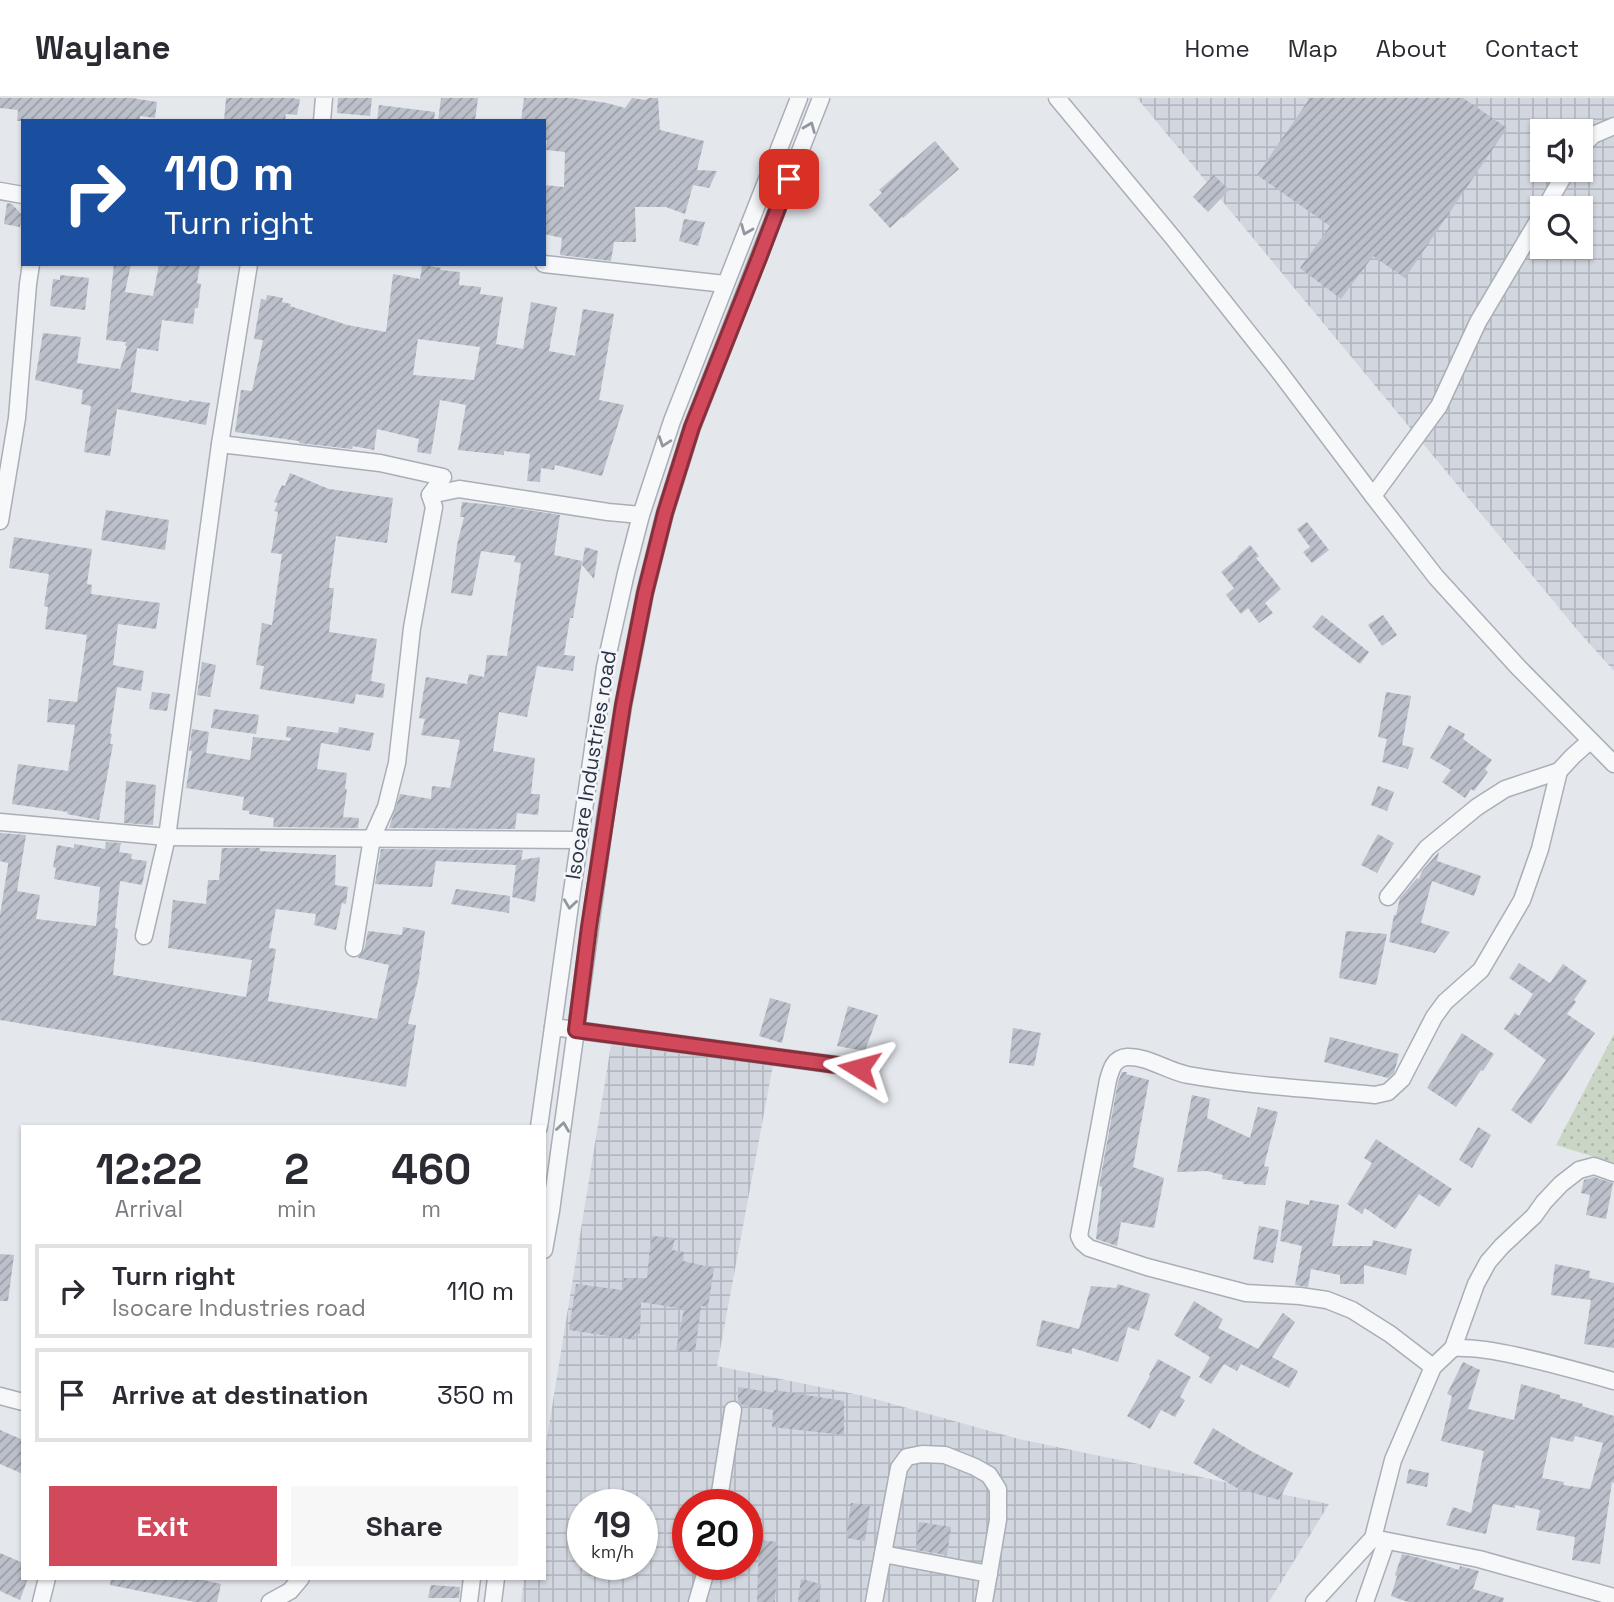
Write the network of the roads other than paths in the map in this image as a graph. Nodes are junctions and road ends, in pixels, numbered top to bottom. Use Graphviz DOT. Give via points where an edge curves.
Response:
graph roads {
  1 [pos="324,98"];
  2 [pos="799,98"];
  3 [pos="821,98"];
  4 [pos="1057,98"];
  5 [pos="322,119"];
  6 [pos="1614,126"];
  7 [pos="1593,135"];
  8 [pos="0,191"];
  9 [pos="21,195"];
  10 [pos="1530,234"];
  11 [pos="546,264"];
  12 [pos="31,266"];
  13 [pos="249,266"];
  14 [pos="725,284"];
  15 [pos="220,444"];
  16 [pos="430,495"];
  17 [pos="1373,496"];
  18 [pos="641,515"];
  19 [pos="0,521"];
  20 [pos="1590,741"];
  21 [pos="1614,764"];
  22 [pos="1559,771"];
  23 [pos="0,822"];
  24 [pos="166,836"];
  25 [pos="372,838"];
  26 [pos="579,841"];
  27 [pos="1388,897"];
  28 [pos="144,936"];
  29 [pos="354,948"];
  30 [pos="553,1027"];
  31 [pos="576,1030"];
  32 [pos="859,1068"];
  33 [pos="539,1125"];
  34 [pos="1614,1173"];
  35 [pos="546,1239"];
  36 [pos="1453,1348"];
  37 [pos="1433,1367"];
  38 [pos="1614,1381"];
  39 [pos="0,1395"];
  40 [pos="21,1401"];
  41 [pos="733,1410"];
  42 [pos="721,1489"];
  43 [pos="1379,1540"];
  44 [pos="883,1554"];
  45 [pos="989,1574"];
  46 [pos="46,1580"];
  47 [pos="299,1580"];
  48 [pos="472,1580"];
  49 [pos="496,1580"];
  50 [pos="703,1580"];
  51 [pos="1568,1594"];
  52 [pos="1614,1597"];
  53 [pos="41,1602"];
  54 [pos="270,1602"];
  55 [pos="469,1602"];
  56 [pos="493,1602"];
  57 [pos="697,1602"];
  58 [pos="874,1602"];
  59 [pos="984,1602"];
  60 [pos="1314,1602"];
  61 [pos="1365,1602"];
  1 -- 5 [label="street"];
  2 -- 14 [label="street, Isocare Industries road, one-way"];
  31 -- 3 [label="street, Isocare Industries road, one-way" via="623,705 665,513 692,427"];
  4 -- 17 [label="street" via="1174,239"];
  6 -- 7 [label="street"];
  8 -- 9 [label="street"];
  10 -- 17 [label="street" via="1478,322 1439,406"];
  11 -- 14 [label="street"];
  12 -- 19 [label="street" via="17,418"];
  13 -- 15 [label="street"];
  14 -- 18 [label="street, Isocare Industries road, one-way"];
  15 -- 16 [label="street" via="368,461 443,477"];
  15 -- 24 [label="street"];
  16 -- 18 [label="street" via="459,489"];
  16 -- 25 [label="street" via="434,507 412,628 397,763"];
  17 -- 20 [label="street" via="1436,577"];
  18 -- 26 [label="street, Isocare Industries road" via="605,667"];
  20 -- 21 [label="street"];
  20 -- 22 [label="street"];
  22 -- 27 [label="street" via="1505,789 1477,807 1427,848"];
  22 -- 37 [label="street" via="1522,900 1481,970 1445,1002 1402,1079 1388,1092 1375,1095 1273,1087 1185,1074 1128,1057 1111,1067 1108,1080 1079,1236 1082,1242 1089,1248 1246,1293 1326,1300 1352,1310"];
  23 -- 24 [label="street"];
  24 -- 25 [label="street"];
  24 -- 28 [label="street"];
  25 -- 26 [label="street"];
  25 -- 29 [label="street"];
  26 -- 30 [label="street, Isocare Industries road, one-way"];
  30 -- 31 [label="street"];
  30 -- 33 [label="street, Isocare Industries road"];
  31 -- 32 [label="street"];
  35 -- 31 [label="street, Isocare Industries road, one-way"];
  34 -- 36 [label="street" via="1594,1166 1579,1170 1502,1246 1476,1284"];
  36 -- 37 [label="street"];
  36 -- 38 [label="street" via="1491,1350"];
  37 -- 43 [label="street" via="1393,1460"];
  39 -- 40 [label="street"];
  41 -- 42 [label="street"];
  43 -- 51 [label="street" via="1479,1559"];
  43 -- 60 [label="street"];
  43 -- 61 [label="street"];
  44 -- 45 [label="street"];
  44 -- 45 [label="street" via="899,1468 907,1457 945,1455 989,1475 998,1489"];
  44 -- 58 [label="street"];
  45 -- 59 [label="street"];
  46 -- 53 [label="street"];
  47 -- 54 [label="street"];
  48 -- 55 [label="street"];
  49 -- 56 [label="street"];
  50 -- 57 [label="street"];
  51 -- 52 [label="street"];
}
